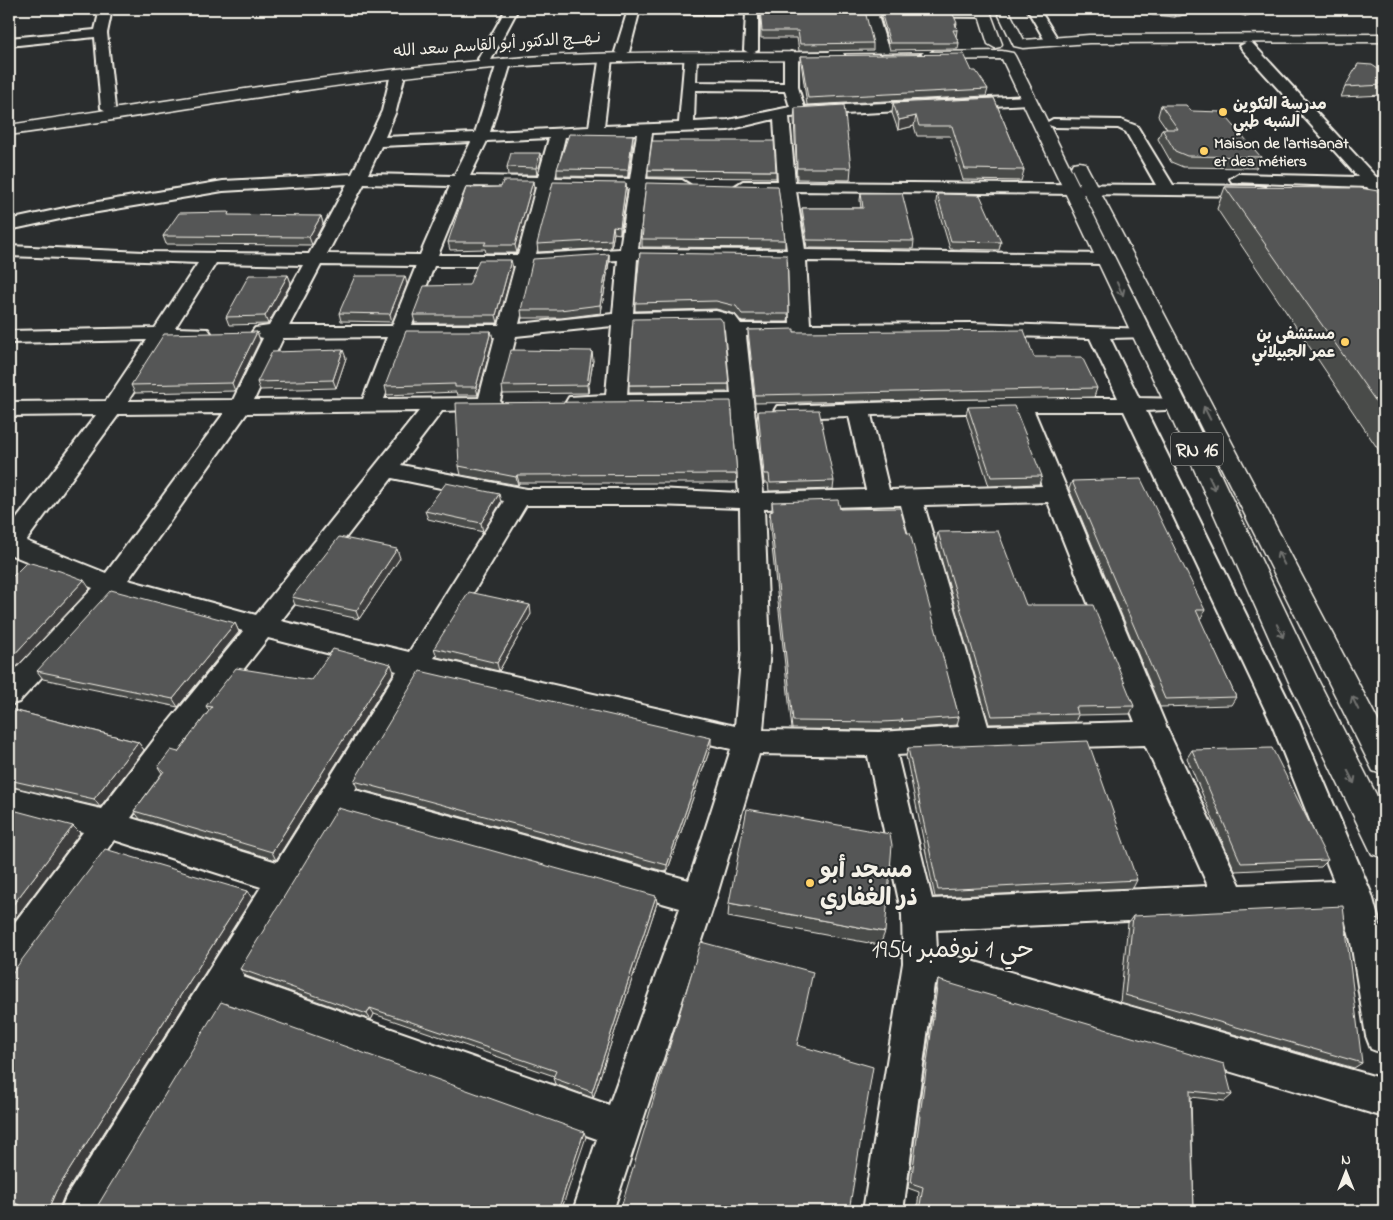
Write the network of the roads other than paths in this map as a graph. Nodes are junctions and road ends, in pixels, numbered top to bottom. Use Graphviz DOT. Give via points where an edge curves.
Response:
graph roads {
  1 [pos="106,9"];
  2 [pos="512,9"];
  3 [pos="586,9"];
  4 [pos="633,9"];
  5 [pos="1002,9"];
  6 [pos="1033,9"];
  7 [pos="871,10"];
  8 [pos="752,11"];
  9 [pos="984,11"];
  10 [pos="101,33"];
  11 [pos="1384,38"];
  12 [pos="9,42"];
  13 [pos="1052,42"];
  14 [pos="1247,46"];
  15 [pos="1384,46"];
  16 [pos="881,49"];
  17 [pos="751,50"];
  18 [pos="622,52"];
  19 [pos="1012,52"];
  20 [pos="958,55"];
  21 [pos="791,56"];
  22 [pos="690,57"];
  23 [pos="605,58"];
  24 [pos="485,59"];
  25 [pos="504,63"];
  26 [pos="398,74"];
  27 [pos="689,86"];
  28 [pos="791,87"];
  29 [pos="215,96"];
  30 [pos="1028,100"];
  31 [pos="108,108"];
  32 [pos="781,113"];
  33 [pos="9,123"];
  34 [pos="1053,123"];
  35 [pos="686,127"];
  36 [pos="645,129"];
  37 [pos="9,130"];
  38 [pos="596,132"];
  39 [pos="558,133"];
  40 [pos="481,137"];
  41 [pos="375,142"];
  42 [pos="358,179"];
  43 [pos="461,181"];
  44 [pos="547,182"];
  45 [pos="638,184"];
  46 [pos="1163,184"];
  47 [pos="698,185"];
  48 [pos="728,186"];
  49 [pos="787,187"];
  50 [pos="1381,187"];
  51 [pos="1081,188"];
  52 [pos="1095,216"];
  53 [pos="9,226"];
  54 [pos="9,251"];
  55 [pos="628,254"];
  56 [pos="797,254"];
  57 [pos="211,258"];
  58 [pos="317,259"];
  59 [pos="527,260"];
  60 [pos="1106,260"];
  61 [pos="428,261"];
  62 [pos="621,319"];
  63 [pos="735,330"];
  64 [pos="507,331"];
  65 [pos="800,331"];
  66 [pos="247,332"];
  67 [pos="276,332"];
  68 [pos="1097,332"];
  69 [pos="219,333"];
  70 [pos="398,333"];
  71 [pos="1141,333"];
  72 [pos="162,334"];
  73 [pos="9,337"];
  74 [pos="616,402"];
  75 [pos="557,403"];
  76 [pos="1130,403"];
  77 [pos="436,404"];
  78 [pos="1176,404"];
  79 [pos="1021,405"];
  80 [pos="371,406"];
  81 [pos="743,406"];
  82 [pos="240,407"];
  83 [pos="9,409"];
  84 [pos="112,409"];
  85 [pos="859,410"];
  86 [pos="386,469"];
  87 [pos="1056,494"];
  88 [pos="519,496"];
  89 [pos="910,496"];
  90 [pos="879,497"];
  91 [pos="752,501"];
  92 [pos="10,545"];
  93 [pos="111,585"];
  94 [pos="261,626"];
  95 [pos="416,664"];
  96 [pos="9,694"];
  97 [pos="1154,733"];
  98 [pos="977,738"];
  99 [pos="748,741"];
  100 [pos="880,744"];
  101 [pos="1380,746"];
  102 [pos="334,798"];
  103 [pos="9,800"];
  104 [pos="109,824"];
  105 [pos="1384,843"];
  106 [pos="284,879"];
  107 [pos="1356,895"];
  108 [pos="700,898"];
  109 [pos="1232,901"];
  110 [pos="919,915"];
  111 [pos="9,956"];
  112 [pos="920,963"];
  113 [pos="218,986"];
  114 [pos="1384,1036"];
  115 [pos="1384,1098"];
  116 [pos="620,1128"];
  117 [pos="889,1210"];
  118 [pos="80,1211"];
  119 [pos="593,1211"];
  1 -- 10 [label="street"];
  2 -- 24 [label="street"];
  3 -- 4 [label="street"];
  4 -- 8 [label="street"];
  4 -- 18 [label="street"];
  5 -- 19 [label="main road, RN 16"];
  6 -- 13 [label="street"];
  7 -- 8 [label="street"];
  7 -- 9 [label="street"];
  7 -- 16 [label="street"];
  8 -- 17 [label="street"];
  9 -- 19 [label="main road, RN 16"];
  10 -- 12 [label="street"];
  10 -- 31 [label="street"];
  11 -- 13 [label="main road" via="1089,39"];
  13 -- 19 [label="main road"];
  14 -- 15 [label="main road"];
  14 -- 19 [label="main road" via="1104,47"];
  14 -- 50 [label="street"];
  16 -- 17 [label="main road, نـهـــج الدكتور أبو القاسم سعد الله"];
  16 -- 19 [label="main road, نـهـــج الدكتور أبو القاسم سعد الله"];
  17 -- 18 [label="main road, نـهـــج الدكتور أبو القاسم سعد الله"];
  18 -- 24 [label="main road, نـهـــج الدكتور أبو القاسم سعد الله"];
  19 -- 20 [label="main road"];
  19 -- 20 [label="main road" via="990,60"];
  19 -- 30 [label="main road, RN 16"];
  19 -- 34 [label="main road, RN 16" via="1028,70"];
  20 -- 21 [label="main road, نـهـــج الدكتور أبو القاسم سعد الله"];
  21 -- 22 [label="main road, نـهـــج الدكتور أبو القاسم سعد الله"];
  21 -- 28 [label="street"];
  22 -- 23 [label="main road, نـهـــج الدكتور أبو القاسم سعد الله"];
  22 -- 27 [label="street"];
  23 -- 25 [label="main road, نـهـــج الدكتور أبو القاسم سعد الله"];
  23 -- 38 [label="street"];
  24 -- 29 [label="main road, نـهـــج الدكتور أبو القاسم سعد الله" via="390,68"];
  25 -- 26 [label="main road, نـهـــج الدكتور أبو القاسم سعد الله"];
  25 -- 40 [label="street"];
  26 -- 29 [label="main road, نـهـــج الدكتور أبو القاسم سعد الله"];
  26 -- 41 [label="street" via="389,111"];
  27 -- 28 [label="street"];
  27 -- 35 [label="street"];
  28 -- 32 [label="street" via="798,110"];
  29 -- 31 [label="main road, نـهـــج الدكتور أبو القاسم سعد الله"];
  29 -- 37 [label="main road, نـهـــج الدكتور أبو القاسم سعد الله"];
  30 -- 32 [label="street"];
  30 -- 51 [label="main road, RN 16"];
  31 -- 33 [label="main road, نـهـــج الدكتور أبو القاسم سعد الله"];
  32 -- 35 [label="street" via="728,125"];
  32 -- 49 [label="street"];
  34 -- 46 [label="street" via="1121,124 1132,129"];
  34 -- 51 [label="main road, RN 16"];
  35 -- 36 [label="street"];
  36 -- 38 [label="street"];
  36 -- 45 [label="street"];
  38 -- 39 [label="street"];
  39 -- 40 [label="street"];
  39 -- 44 [label="street"];
  40 -- 41 [label="street"];
  40 -- 43 [label="street"];
  41 -- 42 [label="street"];
  42 -- 43 [label="street"];
  42 -- 53 [label="street" via="223,186 74,210"];
  42 -- 58 [label="street"];
  43 -- 44 [label="street"];
  43 -- 61 [label="street"];
  44 -- 45 [label="street"];
  44 -- 59 [label="street"];
  45 -- 47 [label="street"];
  45 -- 55 [label="street"];
  46 -- 50 [label="street"];
  46 -- 51 [label="street"];
  48 -- 49 [label="street"];
  49 -- 51 [label="street"];
  49 -- 56 [label="street"];
  51 -- 52 [label="main road, RN 16"];
  52 -- 60 [label="main road, RN 16"];
  101 -- 52 [label="main road, RN 16, one-way"];
  54 -- 57 [label="street"];
  55 -- 56 [label="street"];
  55 -- 59 [label="street"];
  55 -- 62 [label="street"];
  56 -- 60 [label="street"];
  56 -- 65 [label="street"];
  57 -- 58 [label="street"];
  57 -- 72 [label="street"];
  58 -- 61 [label="street"];
  58 -- 67 [label="street"];
  59 -- 61 [label="street"];
  59 -- 64 [label="street"];
  60 -- 71 [label="main road, RN 16, one-way"];
  61 -- 70 [label="street"];
  62 -- 63 [label="street" via="716,318 728,320"];
  62 -- 64 [label="street"];
  62 -- 74 [label="street"];
  63 -- 65 [label="street"];
  63 -- 81 [label="street"];
  64 -- 70 [label="street"];
  64 -- 77 [label="street" via="498,403"];
  65 -- 68 [label="street"];
  66 -- 67 [label="street"];
  67 -- 70 [label="street"];
  67 -- 82 [label="street"];
  68 -- 71 [label="street"];
  68 -- 76 [label="street"];
  69 -- 72 [label="street"];
  70 -- 80 [label="street"];
  71 -- 78 [label="main road, RN 16"];
  72 -- 73 [label="street"];
  72 -- 84 [label="street"];
  74 -- 75 [label="street"];
  74 -- 81 [label="street"];
  76 -- 78 [label="street"];
  76 -- 79 [label="street"];
  76 -- 107 [label="street" via="1285,722"];
  77 -- 80 [label="street"];
  77 -- 86 [label="street"];
  78 -- 105 [label="main road, RN 16, one-way" via="1303,680"];
  79 -- 85 [label="street"];
  79 -- 87 [label="street"];
  80 -- 82 [label="street"];
  81 -- 85 [label="street"];
  81 -- 91 [label="street"];
  82 -- 84 [label="street"];
  82 -- 93 [label="street"];
  83 -- 84 [label="street"];
  84 -- 92 [label="street"];
  85 -- 90 [label="street"];
  86 -- 88 [label="street"];
  86 -- 94 [label="street"];
  87 -- 89 [label="street"];
  87 -- 97 [label="street"];
  88 -- 91 [label="street"];
  88 -- 95 [label="street"];
  89 -- 90 [label="street"];
  89 -- 98 [label="street"];
  90 -- 91 [label="street"];
  91 -- 99 [label="street" via="756,649"];
  92 -- 93 [label="street"];
  93 -- 94 [label="street"];
  93 -- 96 [label="street"];
  94 -- 95 [label="street"];
  94 -- 104 [label="street"];
  95 -- 99 [label="street"];
  95 -- 102 [label="street"];
  97 -- 98 [label="street"];
  97 -- 109 [label="street"];
  98 -- 100 [label="street"];
  99 -- 100 [label="street"];
  99 -- 108 [label="street"];
  100 -- 110 [label="street"];
  102 -- 106 [label="street"];
  102 -- 108 [label="street"];
  103 -- 104 [label="street"];
  104 -- 106 [label="street"];
  104 -- 111 [label="street"];
  106 -- 113 [label="street"];
  107 -- 109 [label="street"];
  107 -- 114 [label="street" via="1368,942"];
  108 -- 116 [label="street"];
  109 -- 110 [label="street"];
  110 -- 112 [label="street"];
  112 -- 115 [label="street"];
  112 -- 117 [label="street"];
  113 -- 116 [label="street"];
  113 -- 118 [label="street"];
  116 -- 119 [label="street"];
}
